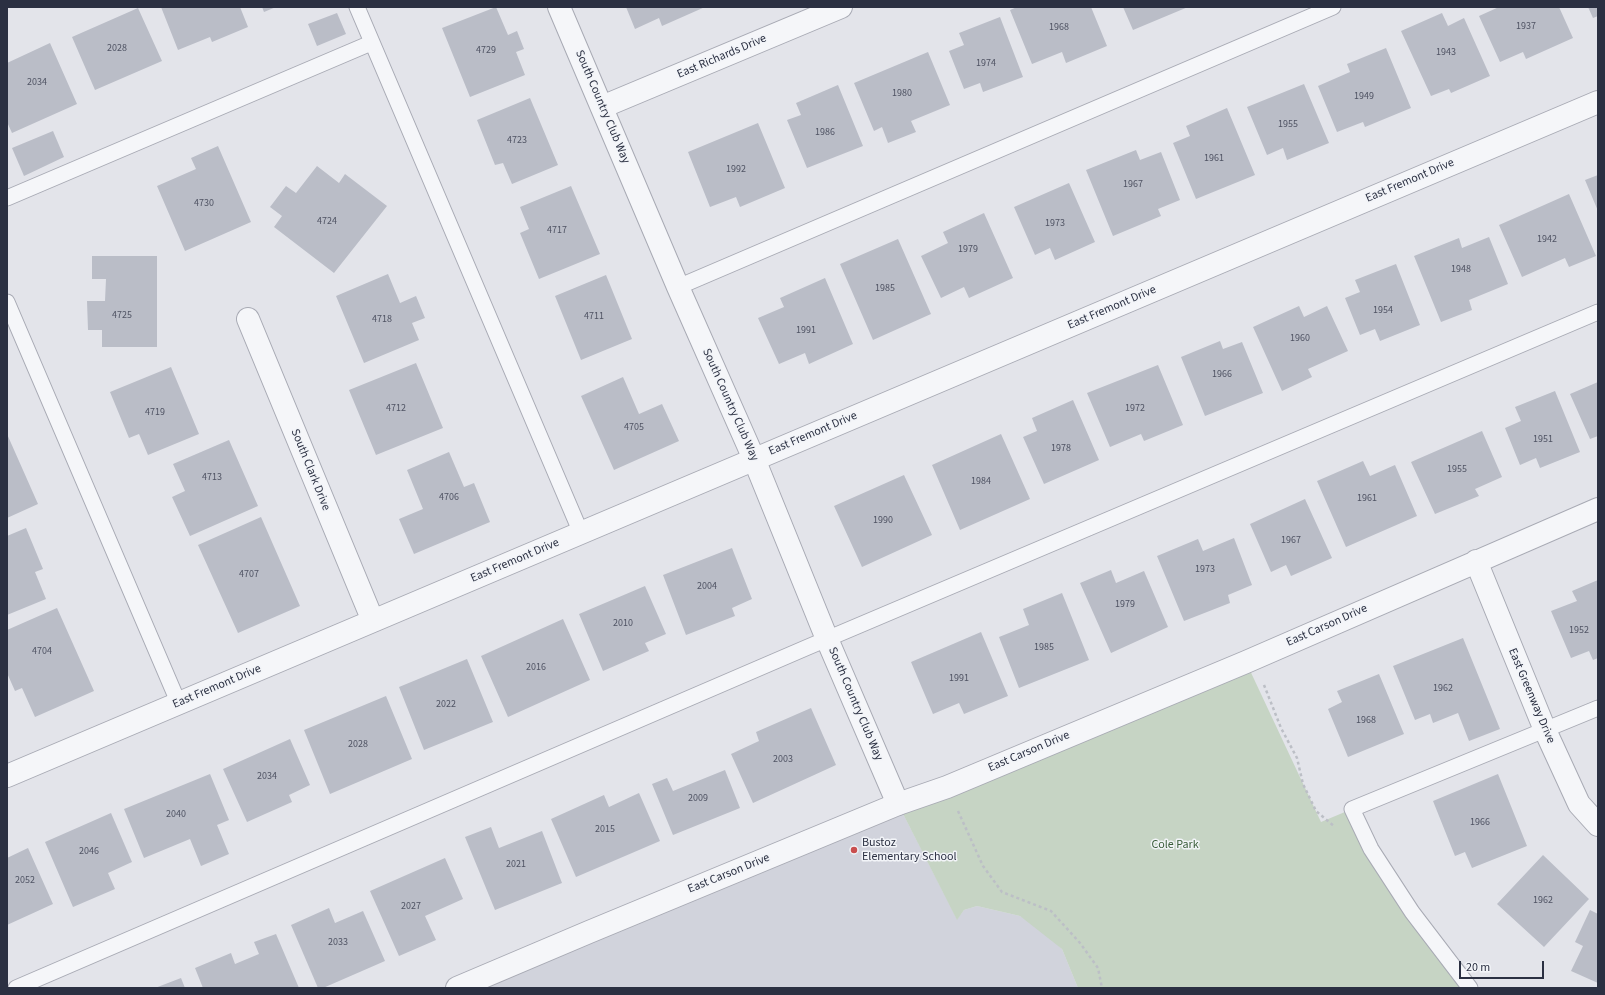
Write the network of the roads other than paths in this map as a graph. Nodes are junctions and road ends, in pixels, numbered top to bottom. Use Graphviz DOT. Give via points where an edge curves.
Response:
graph roads {
  1 [pos="357,7"];
  2 [pos="559,7"];
  3 [pos="841,7"];
  4 [pos="1333,7"];
  5 [pos="371,43"];
  6 [pos="1598,102"];
  7 [pos="602,107"];
  8 [pos="7,198"];
  9 [pos="678,286"];
  10 [pos="7,302"];
  11 [pos="1598,312"];
  12 [pos="248,319"];
  13 [pos="754,459"];
  14 [pos="1598,509"];
  15 [pos="581,533"];
  16 [pos="1476,561"];
  17 [pos="372,621"];
  18 [pos="827,639"];
  19 [pos="179,704"];
  20 [pos="1598,708"];
  21 [pos="1545,730"];
  22 [pos="7,776"];
  23 [pos="898,804"];
  24 [pos="1598,825"];
  25 [pos="16,988"];
  26 [pos="457,988"];
  27 [pos="1470,988"];
  1 -- 5 [label="lane"];
  2 -- 7 [label="street, South Country Club Way"];
  3 -- 7 [label="street, East Richards Drive"];
  4 -- 9 [label="lane"];
  5 -- 8 [label="lane"];
  5 -- 15 [label="lane"];
  6 -- 13 [label="street, East Fremont Drive"];
  7 -- 9 [label="street, South Country Club Way"];
  9 -- 13 [label="street, South Country Club Way"];
  10 -- 19 [label="lane"];
  11 -- 18 [label="lane"];
  12 -- 17 [label="street, South Clark Drive"];
  13 -- 15 [label="street, East Fremont Drive"];
  13 -- 18 [label="street, South Country Club Way"];
  14 -- 16 [label="street, East Carson Drive"];
  15 -- 17 [label="street, East Fremont Drive"];
  16 -- 21 [label="street, East Greenway Drive"];
  16 -- 23 [label="street, East Carson Drive" via="1246,662 947,787"];
  17 -- 19 [label="street, East Fremont Drive"];
  18 -- 23 [label="street, South Country Club Way"];
  18 -- 25 [label="lane"];
  19 -- 22 [label="street, East Fremont Drive"];
  20 -- 21 [label="lane"];
  21 -- 24 [label="street, East Greenway Drive" via="1579,804"];
  21 -- 27 [label="lane" via="1352,810 1371,849 1412,912"];
  23 -- 26 [label="street, East Carson Drive"];
}
